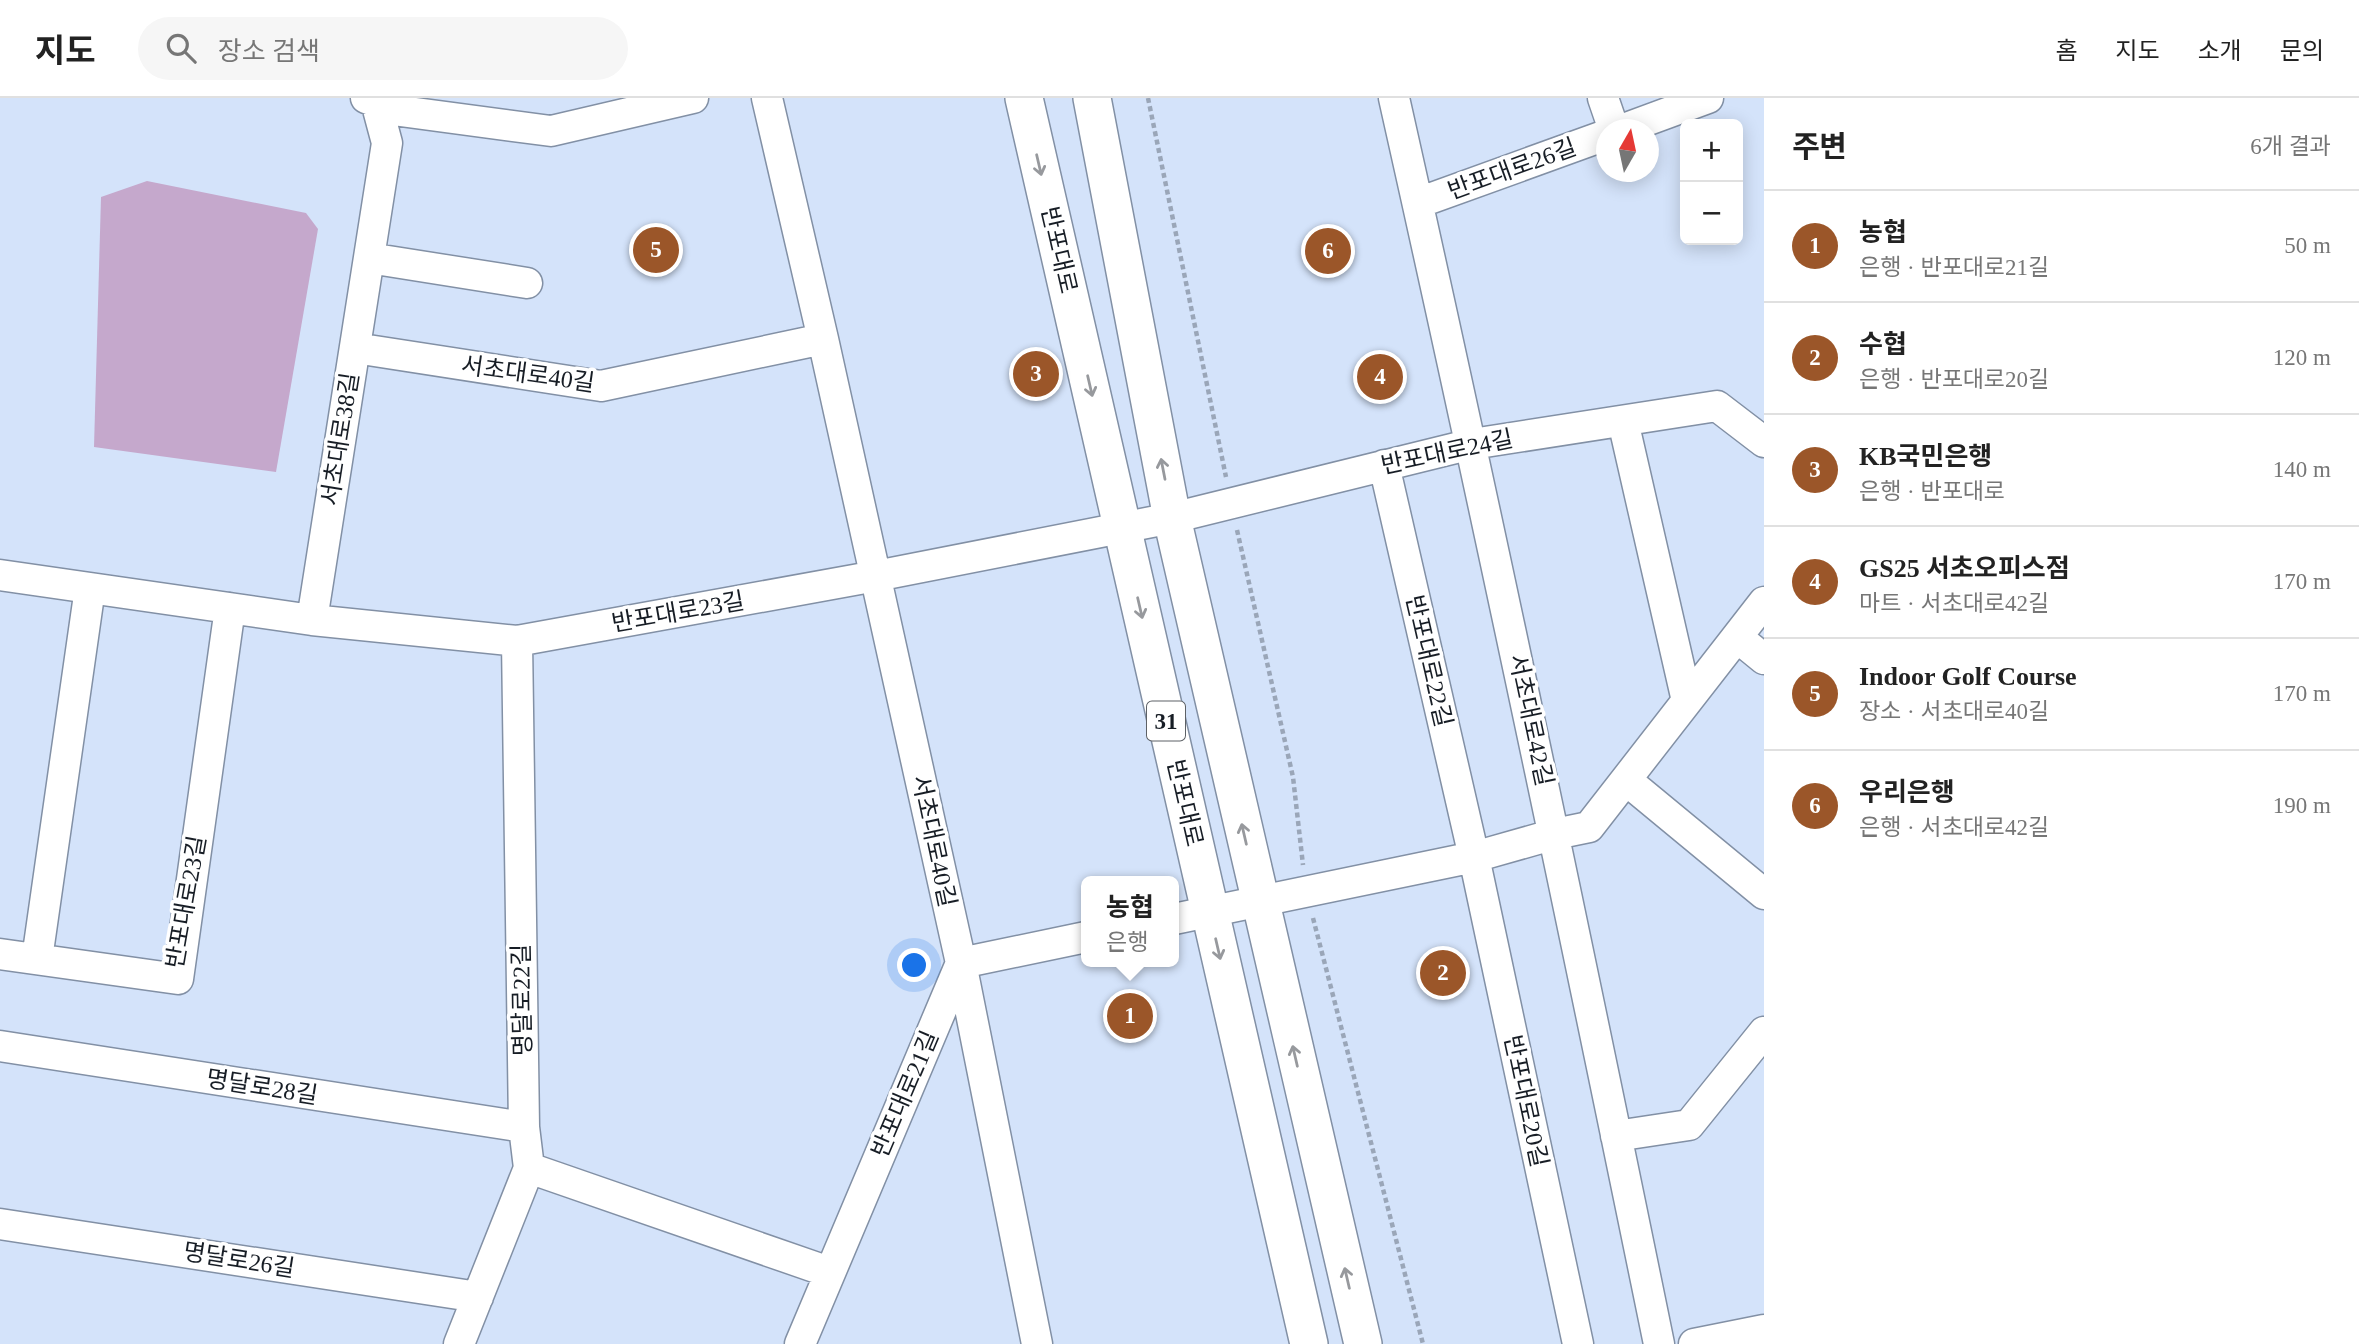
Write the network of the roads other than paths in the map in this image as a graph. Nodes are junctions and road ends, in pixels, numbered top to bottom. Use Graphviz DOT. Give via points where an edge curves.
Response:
graph roads {
  1 [pos="693,98"];
  2 [pos="767,98"];
  3 [pos="1024,98"];
  4 [pos="1092,98"];
  5 [pos="1394,98"];
  6 [pos="1603,98"];
  7 [pos="1708,98"];
  8 [pos="372,99"];
  9 [pos="1610,119"];
  10 [pos="1651,119"];
  11 [pos="1596,139"];
  12 [pos="1418,202"];
  13 [pos="369,258"];
  14 [pos="527,283"];
  15 [pos="823,339"];
  16 [pos="355,348"];
  17 [pos="1623,421"];
  18 [pos="1764,442"];
  19 [pos="1472,444"];
  20 [pos="1384,465"];
  21 [pos="1172,518"];
  22 [pos="1122,527"];
  23 [pos="0,575"];
  24 [pos="876,576"];
  25 [pos="90,588"];
  26 [pos="1764,602"];
  27 [pos="230,608"];
  28 [pos="312,620"];
  29 [pos="1737,637"];
  30 [pos="517,642"];
  31 [pos="1764,659"];
  32 [pos="1687,701"];
  33 [pos="1626,780"];
  34 [pos="1555,834"];
  35 [pos="1474,857"];
  36 [pos="1764,894"];
  37 [pos="1259,902"];
  38 [pos="1210,912"];
  39 [pos="1179,918"];
  40 [pos="1081,938"];
  41 [pos="0,954"];
  42 [pos="37,959"];
  43 [pos="961,963"];
  44 [pos="1764,1032"];
  45 [pos="0,1046"];
  46 [pos="524,1127"];
  47 [pos="1616,1136"];
  48 [pos="529,1168"];
  49 [pos="0,1224"];
  50 [pos="829,1272"];
  51 [pos="478,1297"];
  52 [pos="1764,1330"];
  53 [pos="459,1344"];
  54 [pos="800,1344"];
  55 [pos="1037,1344"];
  56 [pos="1308,1344"];
  57 [pos="1363,1344"];
  58 [pos="1578,1344"];
  59 [pos="1659,1344"];
  60 [pos="1694,1344"];
  1 -- 8 [label="street" via="551,131 400,111"];
  2 -- 15 [label="street, 서초대로40길"];
  3 -- 22 [label="main road, 반포대로 / 31, one-way"];
  21 -- 4 [label="main road, 반포대로 / 31, one-way"];
  5 -- 12 [label="street, 서초대로42길"];
  6 -- 9 [label="street"];
  7 -- 10 [label="street"];
  8 -- 13 [label="street, 서초대로38길" via="387,143"];
  11 -- 12 [label="street, 반포대로26길"];
  12 -- 19 [label="street, 서초대로42길"];
  13 -- 14 [label="street"];
  13 -- 16 [label="street, 서초대로38길"];
  15 -- 16 [label="street, 서초대로40길" via="601,386"];
  15 -- 24 [label="street, 서초대로40길"];
  16 -- 28 [label="street, 서초대로38길"];
  17 -- 18 [label="street, 반포대로24길" via="1717,406"];
  17 -- 19 [label="street, 반포대로24길"];
  17 -- 32 [label="street"];
  19 -- 20 [label="street, 반포대로24길"];
  19 -- 34 [label="street, 서초대로42길"];
  20 -- 21 [label="street, 반포대로24길"];
  20 -- 35 [label="street, 반포대로22길"];
  21 -- 22 [label="street, 반포대로24길"];
  37 -- 21 [label="main road, 반포대로 / 31, one-way"];
  22 -- 24 [label="street, 반포대로23길"];
  22 -- 38 [label="main road, 반포대로 / 31, one-way"];
  23 -- 25 [label="street, 반포대로23길"];
  24 -- 30 [label="street, 반포대로23길"];
  24 -- 43 [label="street, 서초대로40길"];
  25 -- 27 [label="street, 반포대로23길"];
  25 -- 42 [label="street"];
  26 -- 29 [label="street"];
  27 -- 28 [label="street, 반포대로23길"];
  27 -- 42 [label="street, 반포대로23길" via="177,979"];
  28 -- 30 [label="street, 반포대로23길"];
  29 -- 31 [label="street"];
  29 -- 32 [label="street"];
  30 -- 46 [label="street, 명달로22길"];
  32 -- 33 [label="street"];
  33 -- 34 [label="street" via="1589,827"];
  33 -- 36 [label="street"];
  34 -- 35 [label="street"];
  34 -- 47 [label="street, 서초대로42길"];
  35 -- 37 [label="street"];
  35 -- 58 [label="street, 반포대로20길"];
  37 -- 38 [label="street"];
  57 -- 37 [label="main road, 반포대로 / 31, one-way"];
  38 -- 39 [label="street"];
  38 -- 56 [label="main road, 반포대로 / 31, one-way"];
  40 -- 43 [label="street"];
  41 -- 42 [label="street, 반포대로23길"];
  43 -- 50 [label="street, 반포대로21길"];
  43 -- 55 [label="street, 서초대로40길"];
  44 -- 47 [label="street" via="1689,1125"];
  45 -- 46 [label="street, 명달로28길"];
  46 -- 48 [label="street, 명달로22길"];
  47 -- 59 [label="street, 서초대로42길"];
  48 -- 50 [label="street"];
  48 -- 51 [label="street, 명달로22길"];
  49 -- 51 [label="street, 명달로26길"];
  50 -- 54 [label="street, 반포대로21길"];
  51 -- 53 [label="street, 명달로22길"];
  52 -- 60 [label="street"];
}
